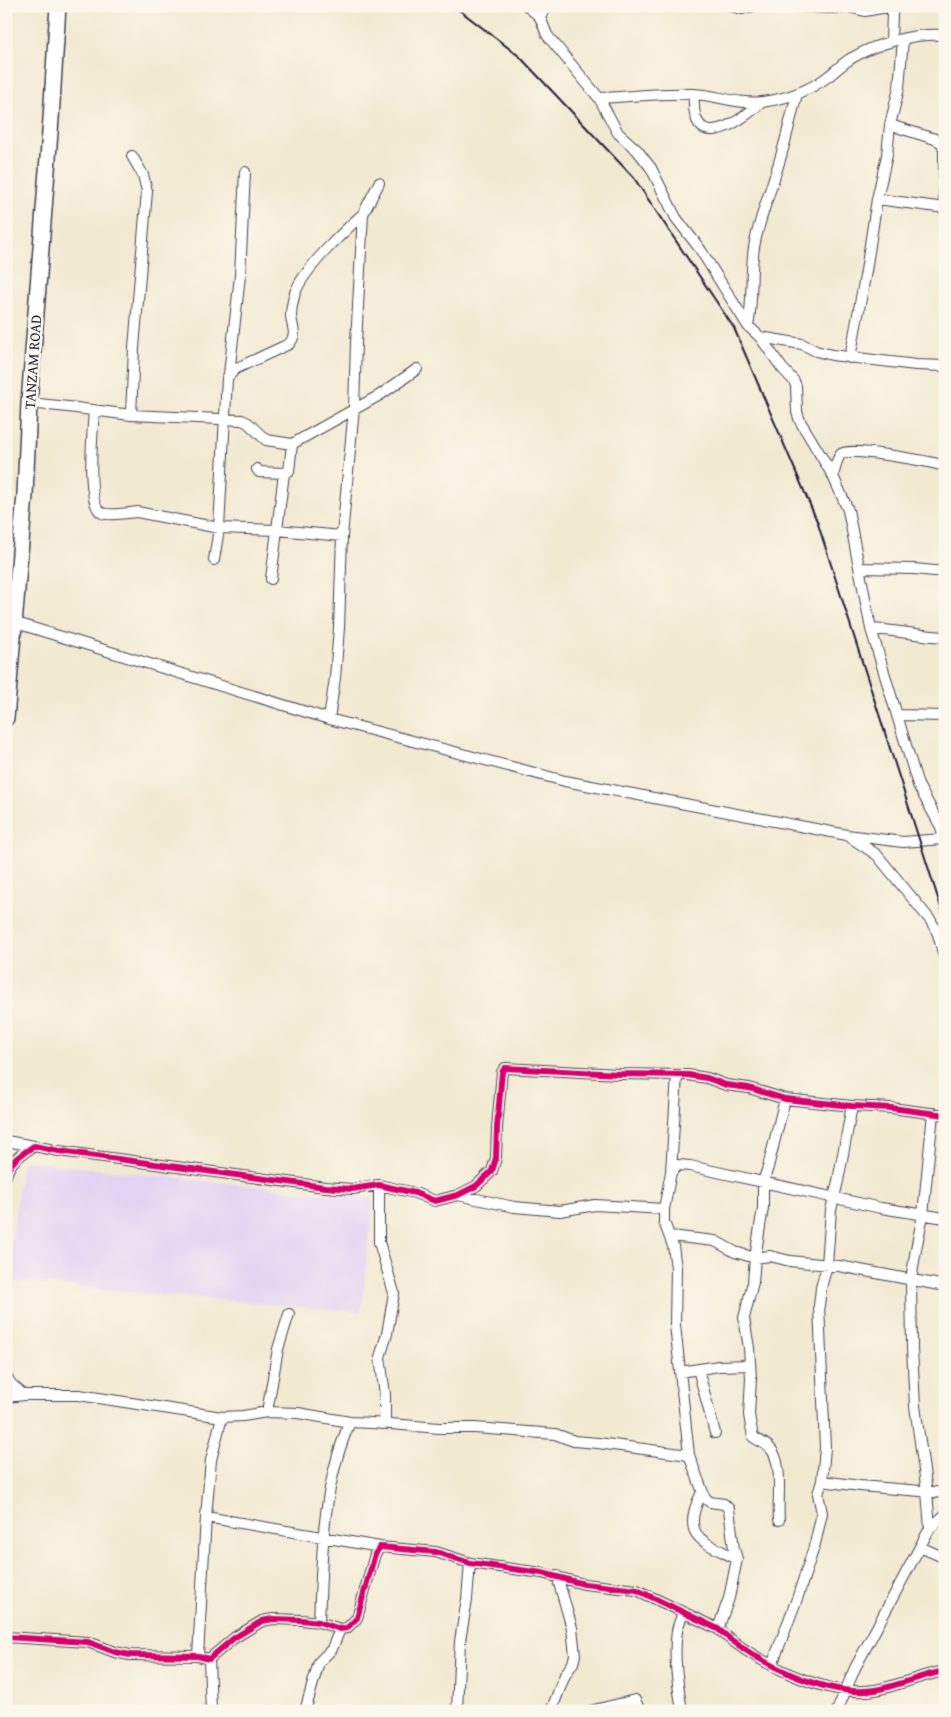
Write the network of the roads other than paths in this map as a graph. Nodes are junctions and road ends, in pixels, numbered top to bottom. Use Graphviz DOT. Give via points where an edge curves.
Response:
graph roads {
  1 [pos="58,6"];
  2 [pos="527,6"];
  3 [pos="547,6"];
  4 [pos="731,6"];
  5 [pos="753,6"];
  6 [pos="796,6"];
  7 [pos="893,6"];
  8 [pos="540,17"];
  9 [pos="945,34"];
  10 [pos="903,39"];
  11 [pos="891,41"];
  12 [pos="694,94"];
  13 [pos="797,94"];
  14 [pos="599,98"];
  15 [pos="762,102"];
  16 [pos="890,125"];
  17 [pos="132,156"];
  18 [pos="245,172"];
  19 [pos="379,182"];
  20 [pos="876,199"];
  21 [pos="944,208"];
  22 [pos="363,214"];
  23 [pos="748,326"];
  24 [pos="760,337"];
  25 [pos="850,358"];
  26 [pos="945,366"];
  27 [pos="417,369"];
  28 [pos="230,374"];
  29 [pos="29,403"];
  30 [pos="354,408"];
  31 [pos="94,410"];
  32 [pos="131,415"];
  33 [pos="224,420"];
  34 [pos="292,444"];
  35 [pos="945,466"];
  36 [pos="257,469"];
  37 [pos="284,473"];
  38 [pos="833,476"];
  39 [pos="219,528"];
  40 [pos="277,530"];
  41 [pos="342,536"];
  42 [pos="214,560"];
  43 [pos="860,568"];
  44 [pos="945,572"];
  45 [pos="271,578"];
  46 [pos="13,622"];
  47 [pos="871,629"];
  48 [pos="945,637"];
  49 [pos="898,715"];
  50 [pos="945,716"];
  51 [pos="6,718"];
  52 [pos="330,719"];
  53 [pos="847,835"];
  54 [pos="944,841"];
  55 [pos="945,960"];
  56 [pos="677,1075"];
  57 [pos="785,1099"];
  58 [pos="852,1106"];
  59 [pos="933,1113"];
  60 [pos="945,1115"];
  61 [pos="6,1141"];
  62 [pos="34,1146"];
  63 [pos="671,1172"];
  64 [pos="6,1176"];
  65 [pos="763,1182"];
  66 [pos="379,1185"];
  67 [pos="458,1195"];
  68 [pos="835,1198"];
  69 [pos="664,1209"];
  70 [pos="923,1215"];
  71 [pos="945,1218"];
  72 [pos="670,1236"];
  73 [pos="754,1258"];
  74 [pos="827,1265"];
  75 [pos="912,1280"];
  76 [pos="945,1286"];
  77 [pos="288,1314"];
  78 [pos="750,1365"];
  79 [pos="698,1370"];
  80 [pos="680,1372"];
  81 [pos="6,1376"];
  82 [pos="24,1395"];
  83 [pos="6,1397"];
  84 [pos="267,1412"];
  85 [pos="222,1417"];
  86 [pos="350,1422"];
  87 [pos="382,1424"];
  88 [pos="715,1433"];
  89 [pos="689,1455"];
  90 [pos="822,1481"];
  91 [pos="702,1492"];
  92 [pos="927,1492"];
  93 [pos="945,1493"];
  94 [pos="945,1515"];
  95 [pos="206,1517"];
  96 [pos="779,1520"];
  97 [pos="930,1528"];
  98 [pos="323,1536"];
  99 [pos="380,1547"];
  100 [pos="920,1547"];
  101 [pos="945,1558"];
  102 [pos="737,1559"];
  103 [pos="470,1563"];
  104 [pos="557,1576"];
  105 [pos="684,1612"];
  106 [pos="319,1622"];
  107 [pos="340,1629"];
  108 [pos="718,1629"];
  109 [pos="6,1638"];
  110 [pos="198,1656"];
  111 [pos="209,1659"];
  112 [pos="772,1665"];
  113 [pos="945,1671"];
  114 [pos="845,1689"];
  115 [pos="457,1710"];
  116 [pos="211,1711"];
  117 [pos="305,1711"];
  118 [pos="468,1711"];
  119 [pos="551,1711"];
  120 [pos="590,1711"];
  121 [pos="640,1711"];
  122 [pos="682,1711"];
  123 [pos="837,1711"];
  1 -- 29 [label="highway, TANZAM ROAD"];
  2 -- 8 [label="street"];
  3 -- 8 [label="street"];
  4 -- 5 [label="street" via="742,9"];
  6 -- 7 [label="street" via="848,7 865,12"];
  7 -- 11 [label="street"];
  8 -- 14 [label="street" via="547,34"];
  9 -- 10 [label="street"];
  10 -- 11 [label="street"];
  10 -- 16 [label="street" via="899,88"];
  11 -- 13 [label="street" via="851,59"];
  12 -- 14 [label="street"];
  12 -- 15 [label="street"];
  12 -- 15 [label="street" via="697,118 701,126 710,131 746,116"];
  13 -- 15 [label="street"];
  13 -- 23 [label="street" via="755,240"];
  14 -- 23 [label="street" via="618,133 651,168 676,218 700,249"];
  16 -- 20 [label="street" via="887,155"];
  16 -- 21 [label="street" via="942,143"];
  17 -- 32 [label="street" via="143,175 147,191"];
  18 -- 28 [label="street" via="240,276"];
  19 -- 22 [label="street"];
  20 -- 21 [label="street"];
  20 -- 25 [label="street"];
  22 -- 28 [label="street" via="340,234 298,286 291,307 295,334 289,344 234,369"];
  22 -- 30 [label="street"];
  23 -- 24 [label="street"];
  24 -- 25 [label="street" via="793,342 824,354"];
  24 -- 38 [label="street" via="794,381 800,422"];
  25 -- 26 [label="street"];
  27 -- 30 [label="street" via="380,395"];
  28 -- 33 [label="street"];
  29 -- 31 [label="street"];
  29 -- 46 [label="highway, TANZAM ROAD" via="25,495"];
  30 -- 34 [label="street"];
  30 -- 41 [label="street"];
  31 -- 32 [label="street"];
  31 -- 39 [label="street" via="92,483 97,508 103,513 137,512"];
  32 -- 33 [label="street"];
  33 -- 34 [label="street" via="242,420 266,440"];
  33 -- 39 [label="street"];
  34 -- 37 [label="street" via="290,468"];
  35 -- 38 [label="street" via="846,451 840,454"];
  36 -- 37 [label="street" via="260,472"];
  37 -- 40 [label="street"];
  38 -- 43 [label="street" via="848,510"];
  39 -- 40 [label="street"];
  39 -- 42 [label="street"];
  40 -- 41 [label="street"];
  40 -- 45 [label="street"];
  41 -- 52 [label="street" via="339,628"];
  43 -- 44 [label="street"];
  43 -- 47 [label="street"];
  46 -- 51 [label="highway, TANZAM ROAD"];
  46 -- 52 [label="street"];
  47 -- 48 [label="street"];
  47 -- 49 [label="street"];
  49 -- 50 [label="street"];
  49 -- 54 [label="street" via="918,785 941,827"];
  52 -- 53 [label="street" via="565,781"];
  53 -- 54 [label="street" via="903,842"];
  53 -- 55 [label="street" via="877,855 931,921"];
  56 -- 57 [label="street" via="707,1078"];
  56 -- 63 [label="street"];
  56 -- 67 [label="street" via="505,1068 492,1171 476,1186"];
  57 -- 58 [label="street"];
  57 -- 65 [label="street"];
  58 -- 59 [label="street"];
  58 -- 68 [label="street"];
  59 -- 60 [label="street"];
  59 -- 70 [label="street"];
  61 -- 62 [label="street"];
  62 -- 64 [label="street" via="16,1158"];
  62 -- 66 [label="street" via="294,1184 352,1189"];
  63 -- 65 [label="street" via="678,1165 690,1166"];
  63 -- 69 [label="street"];
  65 -- 68 [label="street"];
  65 -- 73 [label="street" via="763,1208"];
  66 -- 67 [label="street" via="434,1201"];
  66 -- 87 [label="street" via="379,1242 394,1294 380,1357 385,1395"];
  67 -- 69 [label="street" via="514,1207 560,1211 595,1205"];
  68 -- 70 [label="street"];
  68 -- 74 [label="street" via="828,1228"];
  69 -- 72 [label="street" via="664,1222"];
  70 -- 71 [label="street"];
  70 -- 75 [label="street"];
  72 -- 73 [label="street" via="714,1241"];
  72 -- 80 [label="street" via="676,1268 675,1325"];
  73 -- 74 [label="street" via="770,1256"];
  73 -- 78 [label="street" via="753,1282 744,1318"];
  74 -- 75 [label="street"];
  74 -- 90 [label="street" via="819,1306 825,1448"];
  75 -- 76 [label="street"];
  75 -- 92 [label="street" via="914,1398"];
  77 -- 84 [label="street"];
  78 -- 79 [label="street"];
  78 -- 96 [label="street" via="749,1415 753,1437 771,1448 777,1458"];
  79 -- 80 [label="street"];
  79 -- 88 [label="street"];
  80 -- 89 [label="street"];
  81 -- 82 [label="street"];
  82 -- 83 [label="street"];
  82 -- 85 [label="street" via="79,1395"];
  84 -- 85 [label="street"];
  84 -- 86 [label="street" via="298,1413"];
  85 -- 95 [label="street" via="211,1460"];
  86 -- 87 [label="street"];
  86 -- 98 [label="street" via="335,1468"];
  87 -- 89 [label="street" via="555,1434 574,1441"];
  89 -- 91 [label="street"];
  90 -- 92 [label="street"];
  90 -- 112 [label="street" via="818,1494 822,1514 815,1544"];
  91 -- 102 [label="street" via="707,1500 724,1504 729,1509"];
  91 -- 102 [label="street" via="693,1515 697,1536 704,1543"];
  92 -- 93 [label="street"];
  92 -- 97 [label="street"];
  94 -- 97 [label="street"];
  95 -- 98 [label="street"];
  95 -- 110 [label="street"];
  97 -- 100 [label="street"];
  98 -- 99 [label="street"];
  98 -- 106 [label="street"];
  99 -- 103 [label="street" via="436,1552"];
  99 -- 107 [label="street" via="374,1554 357,1618"];
  100 -- 101 [label="street"];
  100 -- 114 [label="street"];
  102 -- 108 [label="street"];
  103 -- 104 [label="street"];
  103 -- 115 [label="street" via="468,1599 460,1641"];
  104 -- 105 [label="street" via="584,1584 637,1590"];
  104 -- 119 [label="street" via="572,1628 575,1655"];
  105 -- 108 [label="street"];
  105 -- 122 [label="street" via="677,1629 676,1644"];
  106 -- 107 [label="street"];
  106 -- 111 [label="street" via="262,1620"];
  107 -- 117 [label="street" via="332,1649 319,1662"];
  108 -- 112 [label="street"];
  109 -- 110 [label="street" via="88,1642 130,1655"];
  110 -- 111 [label="street"];
  111 -- 116 [label="street"];
  112 -- 114 [label="street" via="806,1681"];
  113 -- 114 [label="street" via="875,1690"];
  114 -- 123 [label="street"];
  115 -- 118 [label="street"];
  120 -- 121 [label="street" via="635,1700"];
}
